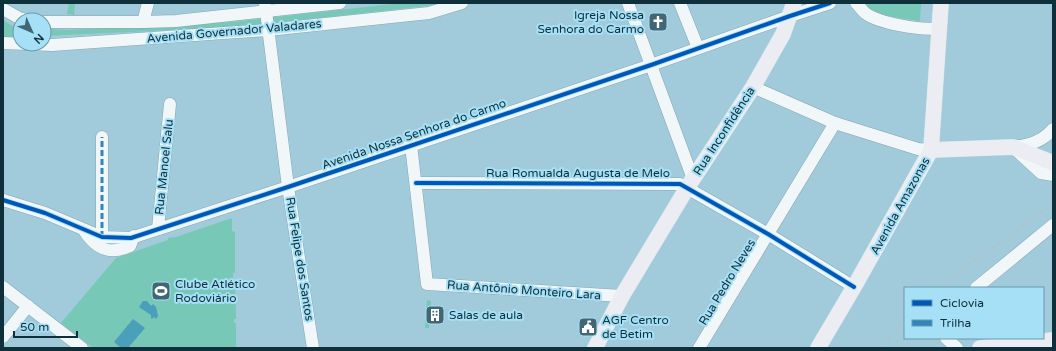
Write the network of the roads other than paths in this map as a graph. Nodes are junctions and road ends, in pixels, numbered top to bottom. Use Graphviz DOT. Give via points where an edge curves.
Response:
graph roads {
  1 [pos="148,3"];
  2 [pos="340,3"];
  3 [pos="462,3"];
  4 [pos="628,3"];
  5 [pos="680,3"];
  6 [pos="830,3"];
  7 [pos="856,3"];
  8 [pos="941,3"];
  9 [pos="266,7"];
  10 [pos="3,9"];
  11 [pos="792,9"];
  12 [pos="12,14"];
  13 [pos="52,22"];
  14 [pos="143,22"];
  15 [pos="939,28"];
  16 [pos="268,30"];
  17 [pos="3,44"];
  18 [pos="698,48"];
  19 [pos="651,65"];
  20 [pos="753,88"];
  21 [pos="170,104"];
  22 [pos="835,123"];
  23 [pos="1053,129"];
  24 [pos="102,137"];
  25 [pos="412,145"];
  26 [pos="1012,146"];
  27 [pos="931,150"];
  28 [pos="1053,163"];
  29 [pos="1053,175"];
  30 [pos="416,183"];
  31 [pos="690,184"];
  32 [pos="288,187"];
  33 [pos="4,202"];
  34 [pos="1053,225"];
  35 [pos="83,229"];
  36 [pos="158,229"];
  37 [pos="768,234"];
  38 [pos="134,236"];
  39 [pos="102,237"];
  40 [pos="3,286"];
  41 [pos="854,287"];
  42 [pos="977,287"];
  43 [pos="622,296"];
  44 [pos="28,306"];
  45 [pos="3,337"];
  46 [pos="947,339"];
  47 [pos="1053,340"];
  48 [pos="82,348"];
  49 [pos="313,348"];
  50 [pos="595,348"];
  51 [pos="699,348"];
  52 [pos="818,348"];
  53 [pos="957,348"];
  54 [pos="980,348"];
  1 -- 14 [label="street"];
  2 -- 9 [label="street, Avenida Governador Valadares"];
  3 -- 16 [label="street, Avenida Governador Valadares" via="429,13"];
  4 -- 19 [label="street"];
  5 -- 18 [label="street"];
  6 -- 11 [label="street, Avenida Nossa Senhora do Carmo"];
  7 -- 15 [label="street" via="865,13 884,21 918,28"];
  8 -- 15 [label="main road, Avenida Amazonas"];
  9 -- 14 [label="street, Avenida Governador Valadares" via="246,14"];
  9 -- 16 [label="street, Rua Felipe dos Santos"];
  10 -- 12 [label="street"];
  11 -- 18 [label="street, Avenida Nossa Senhora do Carmo"];
  11 -- 20 [label="main road, Rua Inconfidência" via="783,34"];
  13 -- 14 [label="street, Avenida Governador Valadares"];
  15 -- 27 [label="main road, Avenida Amazonas"];
  16 -- 17 [label="street, Avenida Governador Valadares" via="52,45"];
  16 -- 32 [label="street, Rua Felipe dos Santos"];
  18 -- 19 [label="street, Avenida Nossa Senhora do Carmo"];
  19 -- 25 [label="street, Avenida Nossa Senhora do Carmo"];
  19 -- 31 [label="street"];
  20 -- 22 [label="street"];
  20 -- 31 [label="main road, Rua Inconfidência"];
  21 -- 36 [label="street, Rua Manoel Salu"];
  22 -- 27 [label="street" via="918,149"];
  22 -- 37 [label="street, Rua Pedro Neves"];
  23 -- 26 [label="street" via="1047,136 1028,145"];
  24 -- 39 [label="street"];
  25 -- 30 [label="street"];
  25 -- 32 [label="street, Avenida Nossa Senhora do Carmo"];
  26 -- 27 [label="main road"];
  26 -- 28 [label="main road"];
  26 -- 29 [label="street" via="1035,169"];
  27 -- 41 [label="main road, Avenida Amazonas"];
  30 -- 31 [label="street, Rua Romualda Augusta de Melo"];
  30 -- 43 [label="street, Rua Antônio Monteiro Lara" via="427,284"];
  31 -- 37 [label="street, Rua Romualda Augusta de Melo"];
  31 -- 43 [label="main road, Rua Inconfidência"];
  32 -- 36 [label="street, Avenida Nossa Senhora do Carmo"];
  32 -- 49 [label="street, Rua Felipe dos Santos"];
  33 -- 35 [label="street, Avenida Nossa Senhora do Carmo" via="45,213"];
  34 -- 42 [label="street"];
  35 -- 38 [label="street" via="91,241 105,250 120,251 130,246"];
  35 -- 39 [label="street, Avenida Nossa Senhora do Carmo"];
  36 -- 38 [label="street, Avenida Nossa Senhora do Carmo"];
  37 -- 41 [label="street, Rua Romualda Augusta de Melo"];
  37 -- 51 [label="street, Rua Pedro Neves"];
  38 -- 39 [label="street, Avenida Nossa Senhora do Carmo"];
  40 -- 44 [label="street"];
  41 -- 52 [label="main road, Avenida Amazonas"];
  43 -- 50 [label="main road, Rua Inconfidência"];
  44 -- 45 [label="street"];
  44 -- 48 [label="street"];
  46 -- 53 [label="street"];
  47 -- 54 [label="main road"];
}
